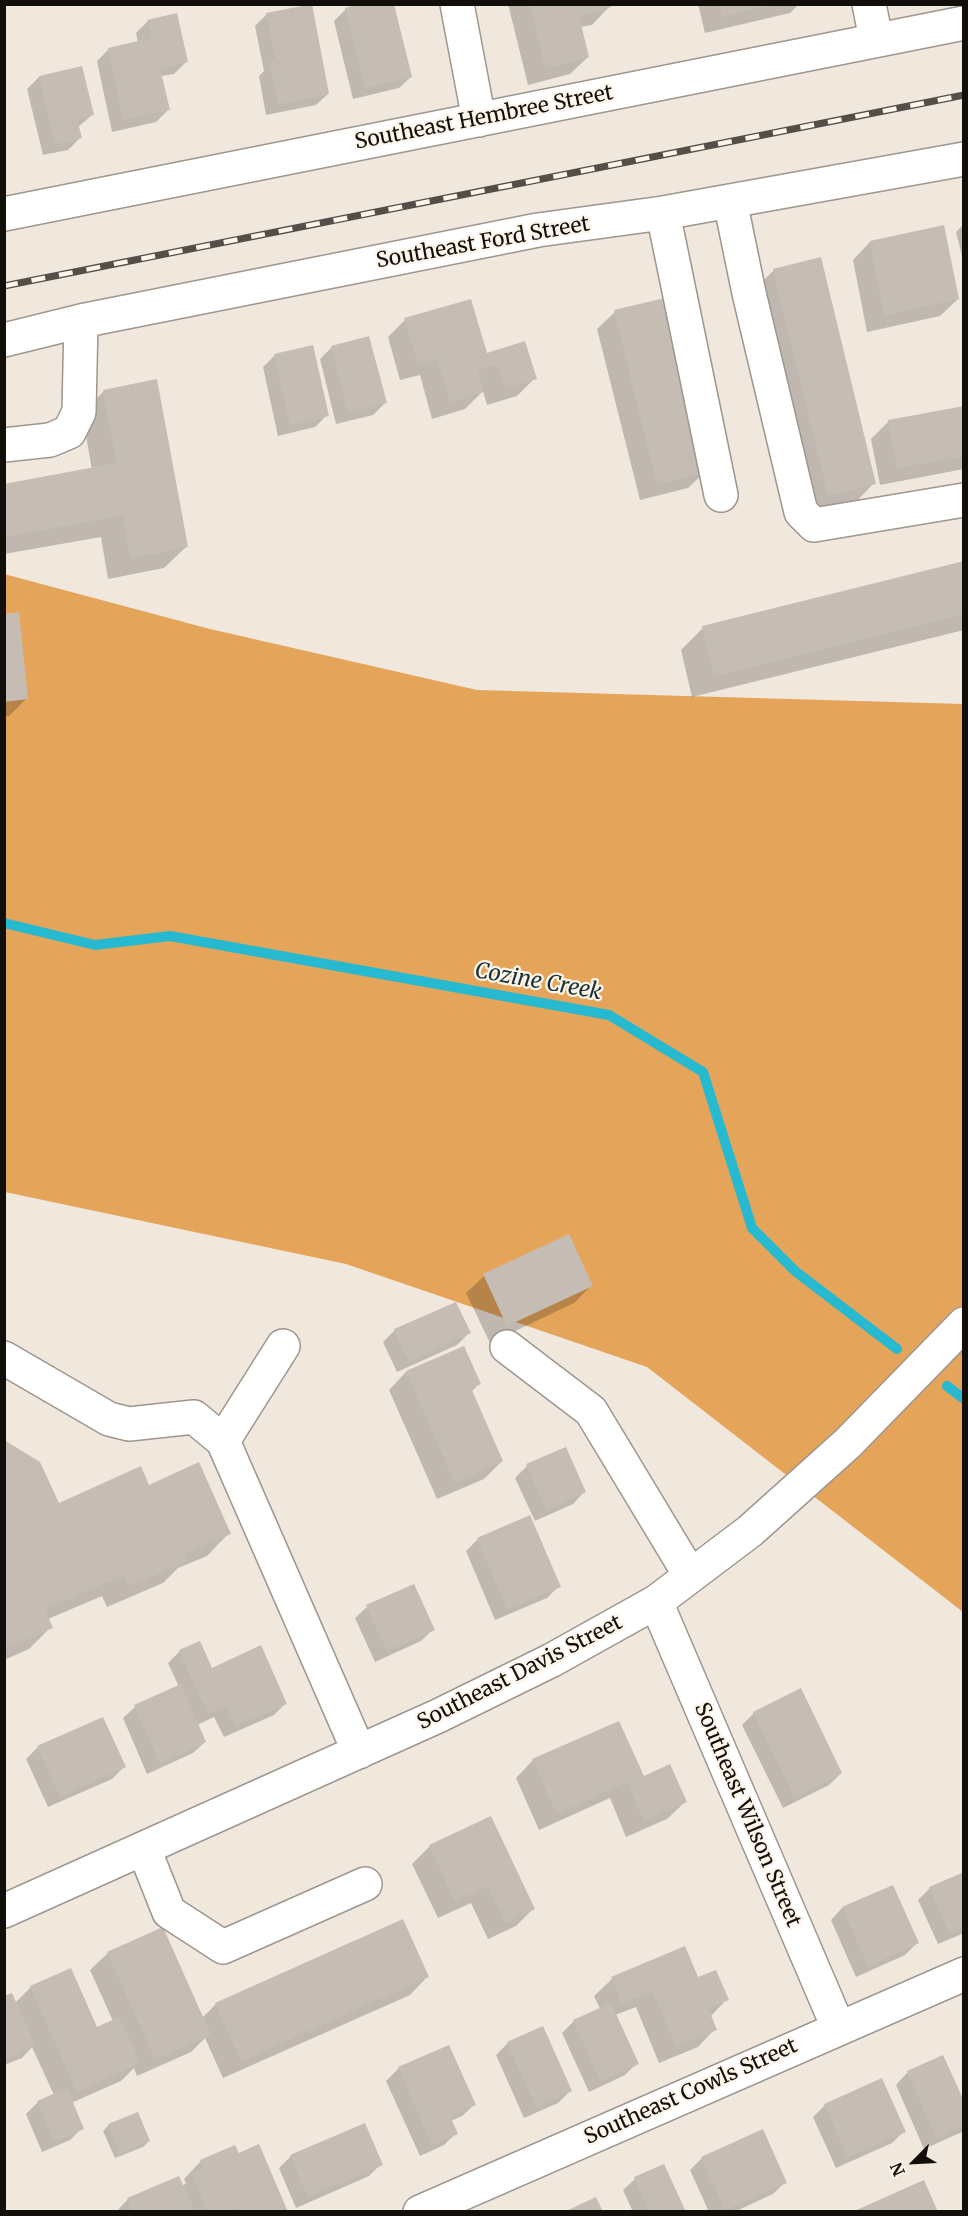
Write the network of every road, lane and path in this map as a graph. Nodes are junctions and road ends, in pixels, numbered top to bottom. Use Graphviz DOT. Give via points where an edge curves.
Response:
graph roads {
  1 [pos="457,4"];
  2 [pos="869,4"];
  3 [pos="963,23"];
  4 [pos="876,39"];
  5 [pos="479,120"];
  6 [pos="963,159"];
  7 [pos="730,201"];
  8 [pos="663,213"];
  9 [pos="4,214"];
  10 [pos="81,321"];
  11 [pos="4,340"];
  12 [pos="4,445"];
  13 [pos="722,495"];
  14 [pos="963,500"];
  15 [pos="963,1324"];
  16 [pos="283,1346"];
  17 [pos="507,1347"];
  18 [pos="4,1358"];
  19 [pos="223,1441"];
  20 [pos="690,1575"];
  21 [pos="656,1602"];
  22 [pos="359,1752"];
  23 [pos="144,1849"];
  24 [pos="365,1884"];
  25 [pos="4,1911"];
  26 [pos="963,1974"];
  27 [pos="838,2027"];
  28 [pos="420,2211"];
  1 -- 5 [label="street"];
  2 -- 4 [label="street"];
  3 -- 4 [label="street, Southeast Hembree Street"];
  4 -- 5 [label="street, Southeast Hembree Street"];
  5 -- 9 [label="street, Southeast Hembree Street"];
  6 -- 7 [label="street, Southeast Ford Street"];
  7 -- 8 [label="street, Southeast Ford Street"];
  7 -- 14 [label="street" via="801,512 814,525"];
  8 -- 10 [label="street, Southeast Ford Street" via="538,230"];
  8 -- 13 [label="street"];
  10 -- 11 [label="street, Southeast Ford Street"];
  10 -- 12 [label="street" via="79,411 69,432 50,440"];
  15 -- 20 [label="street, Southeast Davis Street" via="848,1443 750,1531"];
  16 -- 19 [label="street"];
  17 -- 20 [label="street" via="591,1412"];
  18 -- 19 [label="street" via="109,1419 129,1424 194,1417"];
  19 -- 22 [label="street"];
  20 -- 21 [label="street, Southeast Davis Street"];
  21 -- 22 [label="street, Southeast Davis Street" via="552,1660"];
  21 -- 27 [label="street, Southeast Wilson Street"];
  22 -- 23 [label="street, Southeast Davis Street"];
  23 -- 24 [label="street" via="169,1912 223,1947"];
  23 -- 25 [label="street, Southeast Davis Street"];
  26 -- 27 [label="street, Southeast Cowls Street"];
  27 -- 28 [label="street, Southeast Cowls Street"];
}
